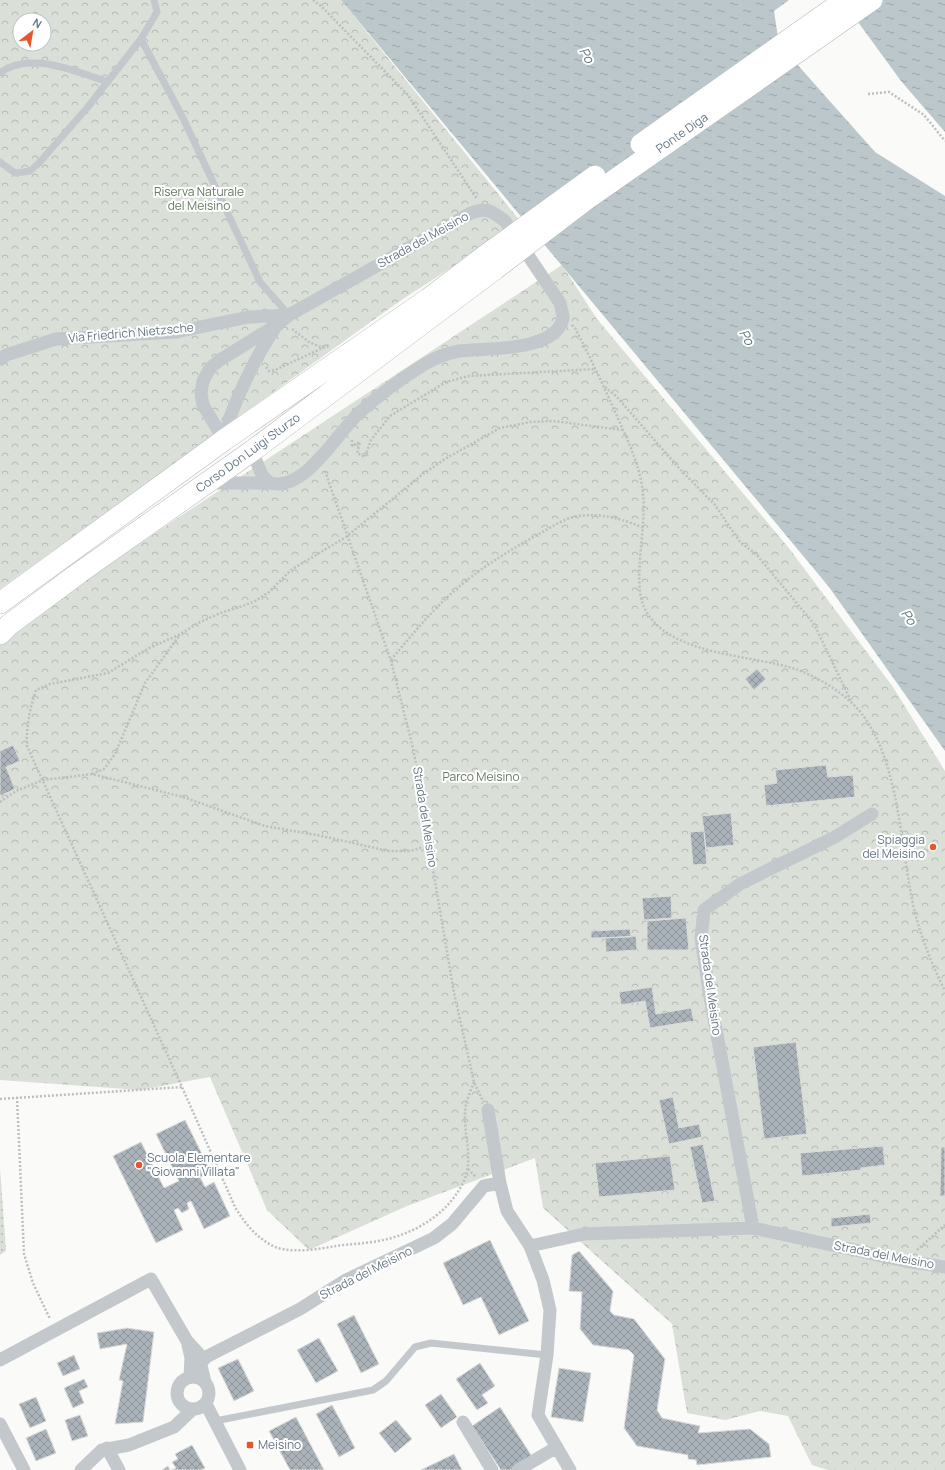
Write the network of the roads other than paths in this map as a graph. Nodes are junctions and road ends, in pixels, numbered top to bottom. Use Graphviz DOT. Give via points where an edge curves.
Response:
graph roads {
  1 [pos="154,0"];
  2 [pos="845,0"];
  3 [pos="872,0"];
  4 [pos="141,39"];
  5 [pos="0,73"];
  6 [pos="108,82"];
  7 [pos="0,162"];
  8 [pos="491,262"];
  9 [pos="285,322"];
  10 [pos="0,360"];
  11 [pos="224,440"];
  12 [pos="252,451"];
  13 [pos="207,483"];
  14 [pos="270,483"];
  15 [pos="0,602"];
  16 [pos="0,634"];
  17 [pos="872,814"];
  18 [pos="488,1110"];
  19 [pos="500,1183"];
  20 [pos="753,1228"];
  21 [pos="530,1246"];
  22 [pos="945,1267"];
  23 [pos="187,1341"];
  24 [pos="547,1356"];
  25 [pos="0,1360"];
  26 [pos="201,1363"];
  27 [pos="190,1376"];
  28 [pos="205,1382"];
  29 [pos="180,1402"];
  30 [pos="206,1404"];
  31 [pos="193,1409"];
  32 [pos="215,1421"];
  33 [pos="463,1422"];
  34 [pos="0,1424"];
  35 [pos="166,1430"];
  36 [pos="557,1447"];
  37 [pos="107,1448"];
  38 [pos="24,1470"];
  39 [pos="81,1470"];
  40 [pos="119,1470"];
  41 [pos="240,1470"];
  42 [pos="492,1470"];
  43 [pos="518,1470"];
  44 [pos="570,1470"];
  1 -- 4 [label="lane" via="156,12"];
  2 -- 8 [label="main road, Ponte Diga, bridge" via="550,208"];
  3 -- 8 [label="main road, Ponte Diga, bridge" via="587,200"];
  4 -- 6 [label="lane"];
  4 -- 9 [label="lane" via="183,118 260,282"];
  5 -- 6 [label="lane" via="19,64 49,63"];
  6 -- 7 [label="lane" via="30,171 15,172"];
  8 -- 11 [label="main road, Corso Don Luigi Sturzo" via="428,299"];
  8 -- 12 [label="main road, Corso Don Luigi Sturzo"];
  9 -- 10 [label="street, Via Friedrich Nietzsche" via="249,317 176,332 56,339 6,355"];
  9 -- 11 [label="street, Strada del Meisino" via="265,343 227,424"];
  9 -- 11 [label="street, Strada del Meisino" via="220,360 210,368 203,381 203,405"];
  9 -- 14 [label="street, Strada del Meisino" via="483,208 496,213 505,222 560,303 563,318 557,331 533,344 458,352 426,364 358,414 305,473 284,483"];
  11 -- 15 [label="main road, Corso Don Luigi Sturzo"];
  12 -- 13 [label="main road, Corso Don Luigi Sturzo"];
  12 -- 14 [label="street" via="262,475"];
  13 -- 14 [label="street"];
  13 -- 16 [label="main road, Corso Don Luigi Sturzo" via="79,573"];
  17 -- 20 [label="street, Strada del Meisino" via="835,837 740,884 704,910 700,938"];
  18 -- 19 [label="street"];
  19 -- 21 [label="street" via="507,1211"];
  19 -- 26 [label="street, Strada del Meisino" via="484,1186 452,1224 434,1238 346,1280 300,1309 206,1357"];
  20 -- 21 [label="street, Strada del Meisino" via="584,1234"];
  20 -- 22 [label="street, Strada del Meisino" via="905,1261"];
  21 -- 24 [label="street" via="543,1280 550,1310"];
  23 -- 25 [label="street" via="151,1279"];
  23 -- 26 [label="street" via="198,1353"];
  23 -- 27 [label="street" via="191,1358"];
  24 -- 32 [label="lane" via="431,1343 415,1348 386,1381 373,1390"];
  24 -- 36 [label="street" via="538,1415"];
  26 -- 28 [label="street"];
  27 -- 28 [label="street"];
  27 -- 29 [label="street" via="178,1386 177,1395"];
  28 -- 30 [label="street" via="210,1392"];
  29 -- 31 [label="street"];
  29 -- 35 [label="street"];
  30 -- 31 [label="street"];
  30 -- 32 [label="street"];
  31 -- 35 [label="street" via="174,1427"];
  32 -- 41 [label="street"];
  33 -- 42 [label="street"];
  34 -- 38 [label="street"];
  35 -- 37 [label="street" via="129,1445"];
  36 -- 43 [label="street"];
  36 -- 44 [label="street"];
  37 -- 39 [label="street"];
  37 -- 40 [label="street"];
}
